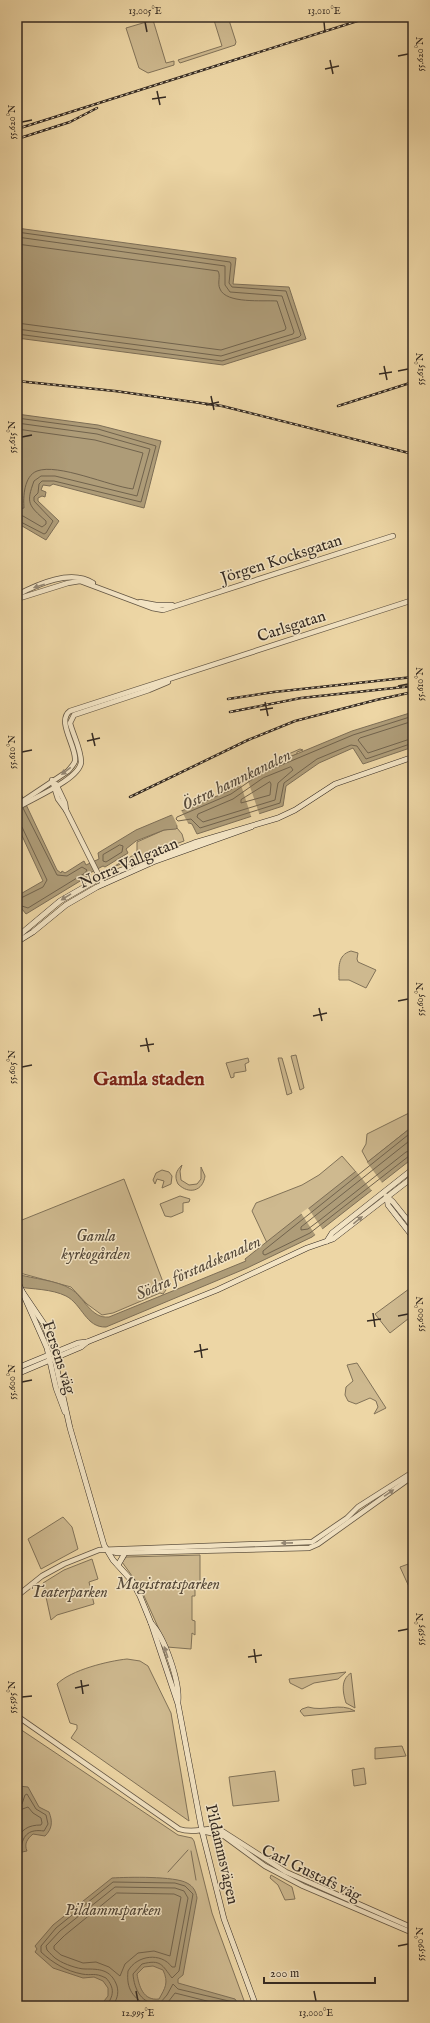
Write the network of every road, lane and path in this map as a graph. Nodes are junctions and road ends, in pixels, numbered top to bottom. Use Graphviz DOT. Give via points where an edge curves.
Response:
graph roads {
  1 [pos="393,536"];
  2 [pos="98,587"];
  3 [pos="17,595"];
  4 [pos="17,599"];
  5 [pos="413,600"];
  6 [pos="178,676"];
  7 [pos="413,757"];
  8 [pos="52,780"];
  9 [pos="55,786"];
  10 [pos="24,801"];
  11 [pos="17,805"];
  12 [pos="17,808"];
  13 [pos="258,823"];
  14 [pos="100,878"];
  15 [pos="103,884"];
  16 [pos="17,937"];
  17 [pos="17,942"];
  18 [pos="413,1169"];
  19 [pos="413,1177"];
  20 [pos="383,1193"];
  21 [pos="387,1197"];
  22 [pos="413,1228"];
  23 [pos="413,1237"];
  24 [pos="327,1241"];
  25 [pos="17,1280"];
  26 [pos="87,1342"];
  27 [pos="51,1357"];
  28 [pos="17,1368"];
  29 [pos="17,1374"];
  30 [pos="67,1415"];
  31 [pos="413,1472"];
  32 [pos="413,1476"];
  33 [pos="106,1550"];
  34 [pos="125,1553"];
  35 [pos="118,1565"];
  36 [pos="17,1596"];
  37 [pos="17,1716"];
  38 [pos="202,1831"];
  39 [pos="413,1928"];
  40 [pos="413,1933"];
  41 [pos="256,2006"];
  1 -- 2 [label="street, Jörgen Kocksgatan" via="163,610"];
  2 -- 3 [label="street, one-way" via="80,577 61,578"];
  2 -- 4 [label="street" via="78,581"];
  5 -- 6 [label="street, Carlsgatan"];
  6 -- 8 [label="street, Carlsgatan, one-way" via="66,714 65,720 75,761 68,771"];
  6 -- 9 [label="street, Carlsgatan" via="157,688 77,714 71,719 80,763 77,770"];
  7 -- 13 [label="main road, Norra Vallgatan" via="335,784 295,810"];
  8 -- 9 [label="street"];
  8 -- 10 [label="street"];
  9 -- 10 [label="street"];
  9 -- 14 [label="street" via="61,806 66,810"];
  10 -- 11 [label="street"];
  10 -- 12 [label="street"];
  13 -- 14 [label="main road, Norra Vallgatan"];
  13 -- 15 [label="main road, Norra Vallgatan" via="244,831 153,862"];
  14 -- 15 [label="street"];
  14 -- 16 [label="main road, Norra Vallgatan, one-way" via="60,901"];
  15 -- 17 [label="main road, Norra Vallgatan" via="66,905"];
  18 -- 20 [label="main road"];
  19 -- 21 [label="main road"];
  20 -- 21 [label="main road"];
  20 -- 24 [label="main road" via="332,1233"];
  21 -- 22 [label="main road"];
  21 -- 23 [label="main road" via="388,1205"];
  24 -- 21 [label="main road, one-way" via="338,1236"];
  24 -- 26 [label="main road" via="223,1287"];
  25 -- 27 [label="main road, Fersens väg" via="44,1324"];
  26 -- 27 [label="main road"];
  26 -- 27 [label="main road" via="78,1343"];
  27 -- 28 [label="main road"];
  27 -- 29 [label="main road"];
  27 -- 30 [label="main road, Fersens väg" via="64,1395"];
  27 -- 30 [label="main road, Fersens väg" via="56,1388"];
  30 -- 33 [label="main road, Fersens väg"];
  31 -- 33 [label="street, one-way" via="309,1542"];
  34 -- 32 [label="street, one-way" via="303,1548 318,1544"];
  33 -- 34 [label="street"];
  33 -- 35 [label="main road, Pildammsvägen"];
  33 -- 36 [label="street" via="90,1552 64,1564 38,1579"];
  34 -- 35 [label="main road"];
  35 -- 38 [label="main road, Pildammsvägen" via="136,1587 151,1623 162,1639 175,1675"];
  37 -- 38 [label="street, Carl Gustafs väg" via="179,1828 187,1832"];
  38 -- 39 [label="street, Carl Gustafs väg" via="211,1828 222,1830 286,1872"];
  38 -- 40 [label="street, Carl Gustafs väg" via="224,1836 266,1866 303,1886"];
  38 -- 41 [label="main road, Pildammsvägen" via="224,1919"];
}
